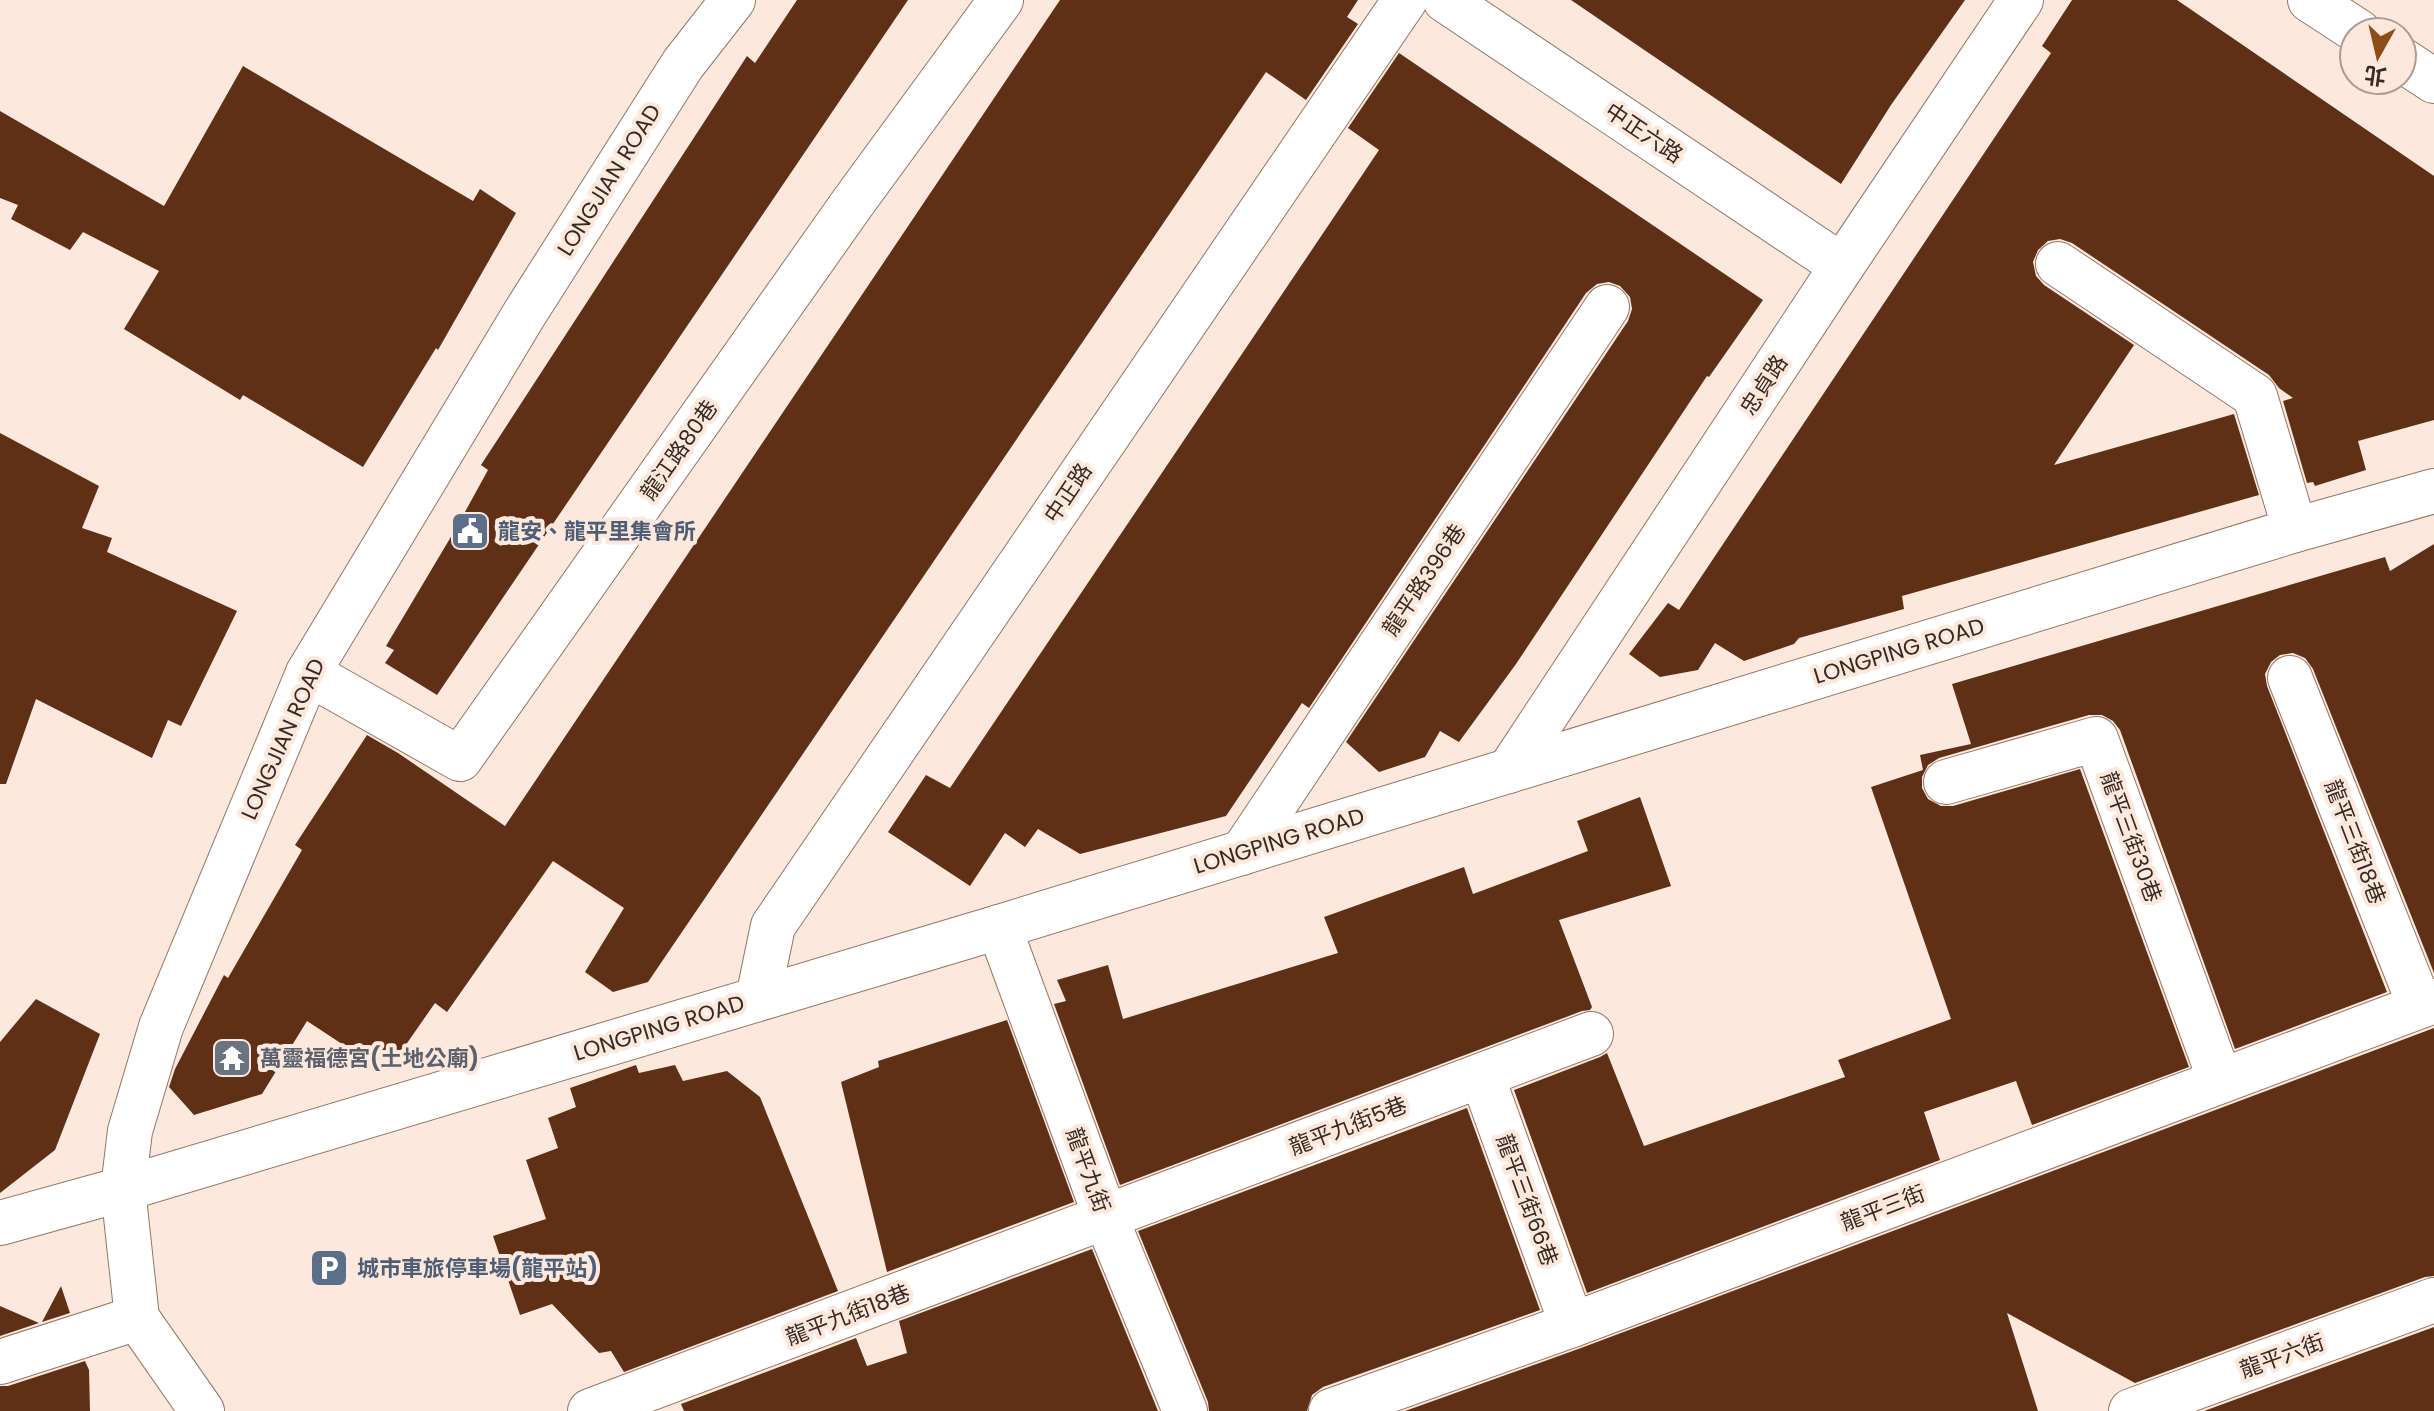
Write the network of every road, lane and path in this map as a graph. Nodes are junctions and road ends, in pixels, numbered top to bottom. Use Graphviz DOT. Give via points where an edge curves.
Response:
graph roads {
  1 [pos="733,0"];
  2 [pos="1001,0"];
  3 [pos="1405,0"];
  4 [pos="1445,0"];
  5 [pos="2021,0"];
  6 [pos="2310,0"];
  7 [pos="2338,18"];
  8 [pos="2058,264"];
  9 [pos="1842,266"];
  10 [pos="1607,307"];
  11 [pos="2434,491"];
  12 [pos="2295,530"];
  13 [pos="308,673"];
  14 [pos="2290,678"];
  15 [pos="1509,771"];
  16 [pos="1946,782"];
  17 [pos="1242,853"];
  18 [pos="999,927"];
  19 [pos="758,998"];
  20 [pos="2427,1004"];
  21 [pos="1591,1034"];
  22 [pos="1482,1076"];
  23 [pos="2220,1080"];
  24 [pos="123,1189"];
  25 [pos="1106,1218"];
  26 [pos="0,1223"];
  27 [pos="2434,1300"];
  28 [pos="137,1318"];
  29 [pos="1572,1325"];
  30 [pos="0,1362"];
  31 [pos="202,1411"];
  32 [pos="590,1411"];
  33 [pos="1185,1411"];
  34 [pos="1331,1411"];
  35 [pos="2131,1411"];
  1 -- 13 [label="street, LONGJIAN ROAD" via="683,64 525,313"];
  2 -- 13 [label="street, 龍江路80巷" via="460,759"];
  3 -- 19 [label="street, 中正路" via="773,926"];
  4 -- 9 [label="street, 中正六路"];
  5 -- 9 [label="street, 忠貞路"];
  6 -- 7 [label="street"];
  8 -- 12 [label="street" via="2255,396"];
  9 -- 15 [label="street, 忠貞路"];
  10 -- 17 [label="street, 龍平路396巷"];
  11 -- 12 [label="street, LONGPING ROAD"];
  12 -- 15 [label="street, LONGPING ROAD"];
  13 -- 24 [label="street, LONGJIAN ROAD" via="161,1027 130,1131"];
  14 -- 20 [label="street, 龍平三街18巷"];
  15 -- 17 [label="street, LONGPING ROAD"];
  16 -- 23 [label="street, 龍平三街30巷" via="2096,739"];
  17 -- 18 [label="street, LONGPING ROAD"];
  18 -- 19 [label="street, LONGPING ROAD"];
  18 -- 25 [label="street, 龍平九街"];
  19 -- 24 [label="street, LONGPING ROAD"];
  20 -- 23 [label="street, 龍平三街"];
  21 -- 22 [label="street, 龍平九街5巷"];
  22 -- 25 [label="street, 龍平九街5巷"];
  22 -- 29 [label="street, 龍平三街66巷"];
  23 -- 29 [label="street, 龍平三街"];
  24 -- 26 [label="street, LONGPING ROAD"];
  24 -- 28 [label="street, LONGJIAN ROAD"];
  25 -- 32 [label="street, 龍平九街18巷"];
  25 -- 33 [label="street, 龍平九街"];
  27 -- 35 [label="street, 龍平六街"];
  28 -- 30 [label="street"];
  28 -- 31 [label="street, LONGJIAN ROAD"];
  29 -- 34 [label="street, 龍平三街"];
}
